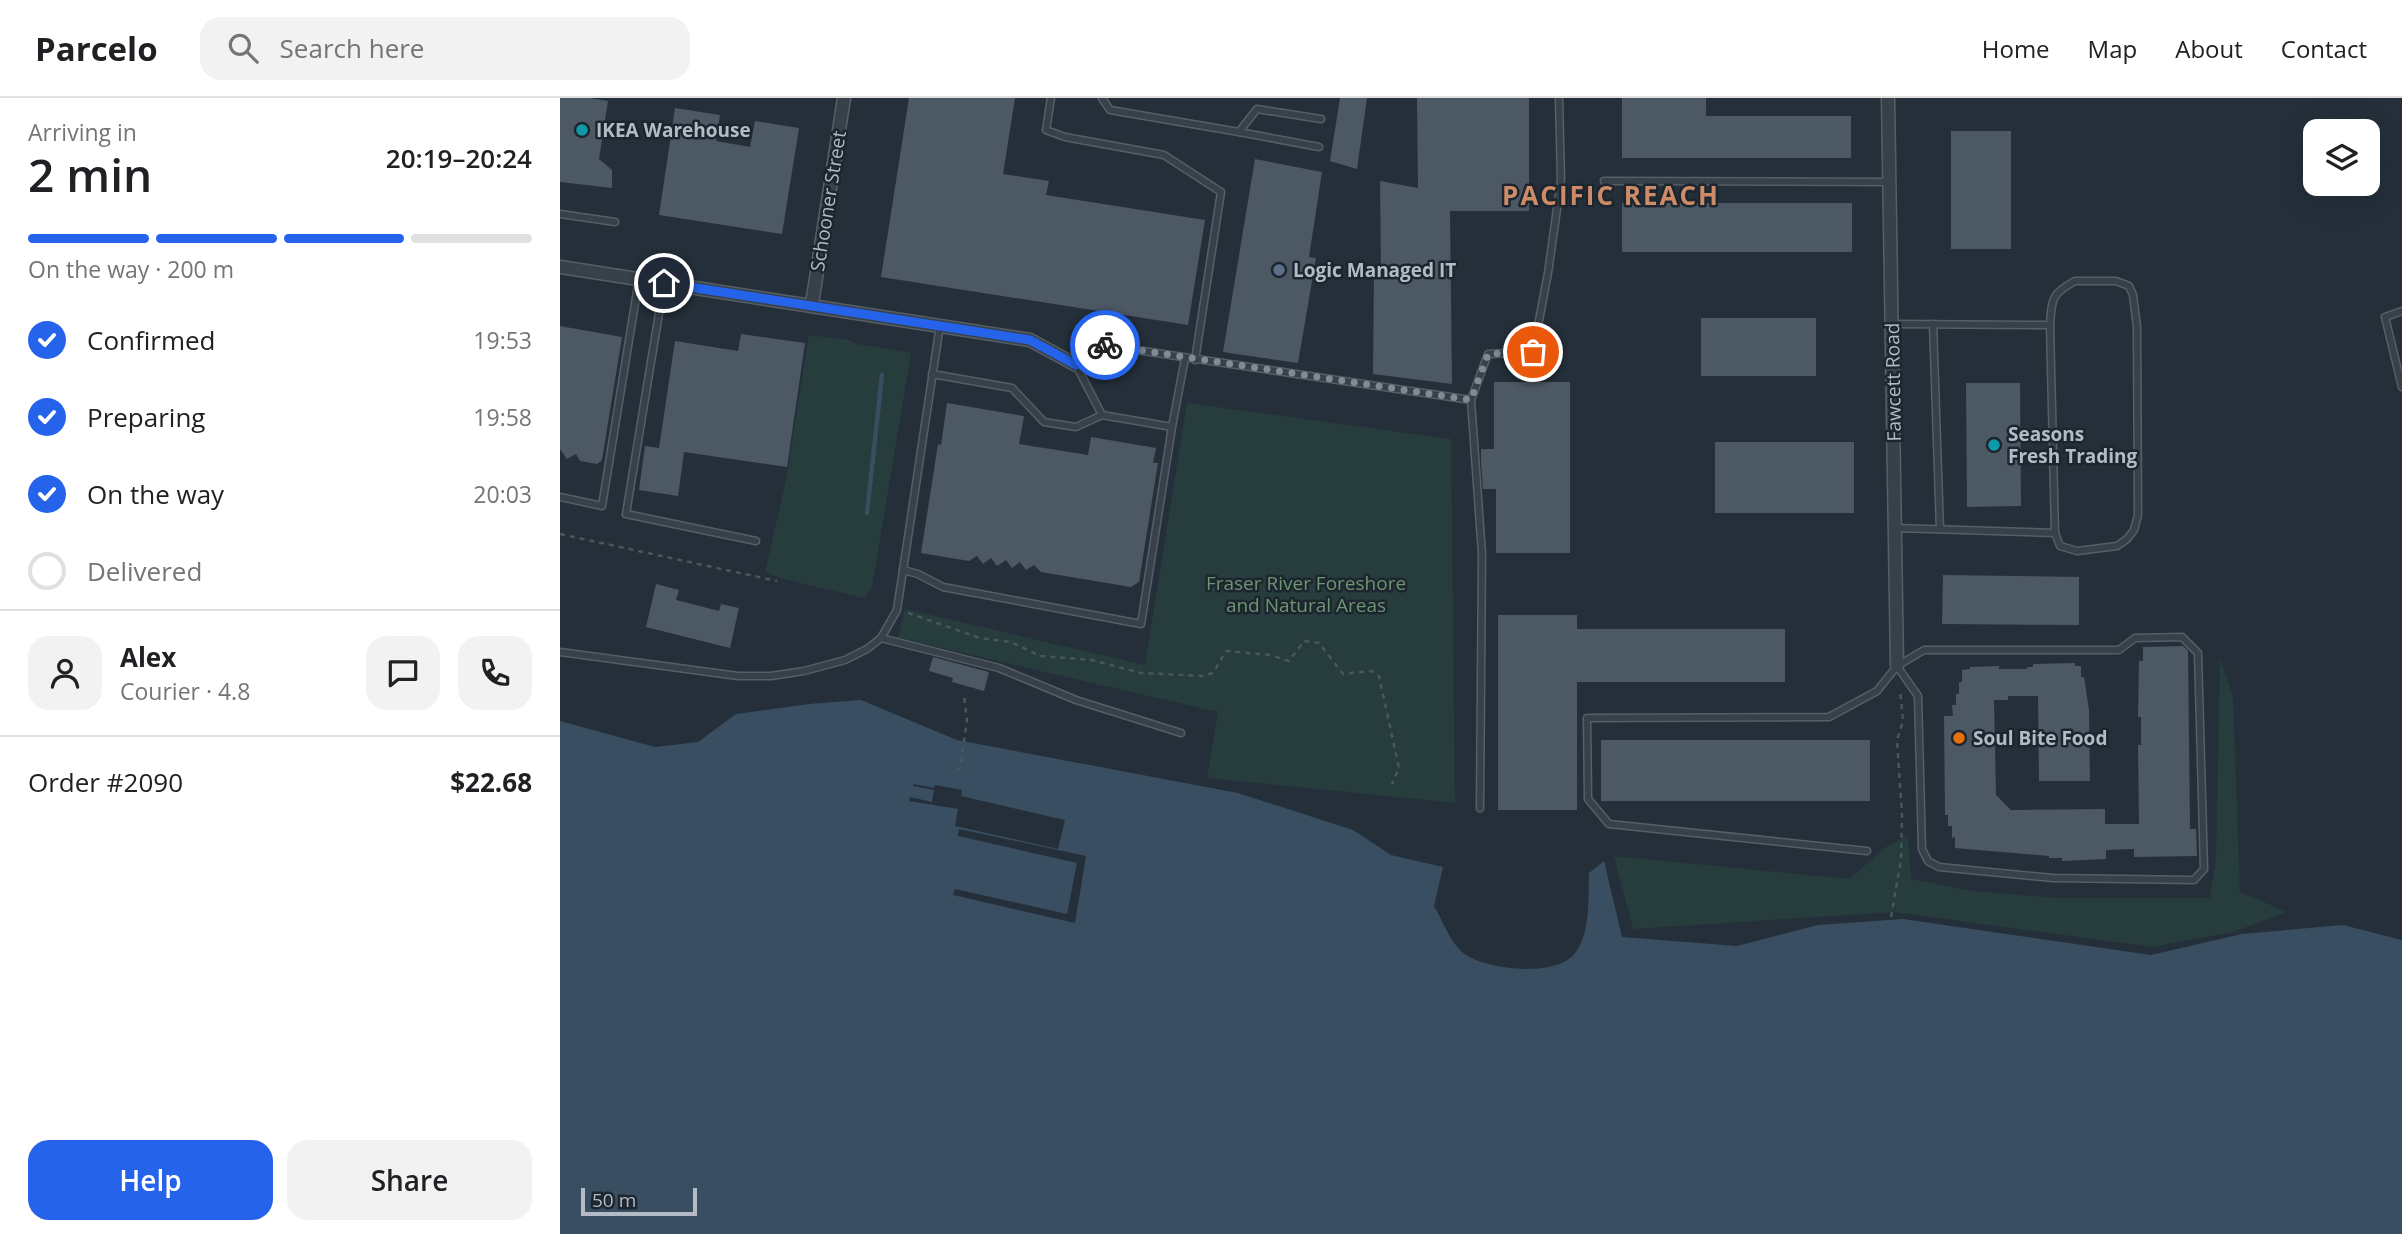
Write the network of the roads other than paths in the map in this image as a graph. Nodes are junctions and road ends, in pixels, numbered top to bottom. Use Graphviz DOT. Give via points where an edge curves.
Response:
graph roads {
  1 [pos="844,98"];
  2 [pos="1051,98"];
  3 [pos="1102,98"];
  4 [pos="1559,98"];
  5 [pos="1888,98"];
  6 [pos="1321,119"];
  7 [pos="1239,132"];
  8 [pos="1319,147"];
  9 [pos="1604,181"];
  10 [pos="1890,183"];
  11 [pos="560,214"];
  12 [pos="615,222"];
  13 [pos="560,267"];
  14 [pos="639,279"];
  15 [pos="664,283"];
  16 [pos="812,304"];
  17 [pos="2402,311"];
  18 [pos="1892,324"];
  19 [pos="1933,324"];
  20 [pos="940,325"];
  21 [pos="2050,325"];
  22 [pos="1185,358"];
  23 [pos="1195,360"];
  24 [pos="1076,365"];
  25 [pos="932,374"];
  26 [pos="2402,387"];
  27 [pos="1471,400"];
  28 [pos="1102,415"];
  29 [pos="1172,427"];
  30 [pos="560,497"];
  31 [pos="1895,528"];
  32 [pos="1940,529"];
  33 [pos="2054,533"];
  34 [pos="757,541"];
  35 [pos="903,570"];
  36 [pos="881,638"];
  37 [pos="560,652"];
  38 [pos="1897,666"];
  39 [pos="1181,733"];
  40 [pos="1480,808"];
  41 [pos="1867,851"];
  1 -- 16 [label="street, Schooner Street"];
  2 -- 23 [label="lane" via="1046,130 1065,138 1164,155 1221,192"];
  3 -- 7 [label="lane" via="1110,110"];
  4 -- 27 [label="lane" via="1561,180 1533,352 1488,354"];
  5 -- 10 [label="street, Fawcett Road"];
  6 -- 7 [label="lane" via="1257,109"];
  7 -- 8 [label="lane"];
  9 -- 10 [label="lane"];
  10 -- 18 [label="street, Fawcett Road"];
  11 -- 12 [label="lane"];
  13 -- 14 [label="street"];
  14 -- 15 [label="street"];
  14 -- 30 [label="lane" via="602,506"];
  15 -- 16 [label="street"];
  15 -- 34 [label="lane" via="626,514"];
  16 -- 20 [label="street"];
  17 -- 26 [label="lane" via="2385,317"];
  18 -- 19 [label="lane"];
  18 -- 31 [label="street, Fawcett Road"];
  19 -- 21 [label="lane"];
  19 -- 32 [label="lane"];
  20 -- 24 [label="street" via="1030,340"];
  20 -- 25 [label="lane"];
  21 -- 33 [label="lane"];
  21 -- 33 [label="lane" via="2052,299 2058,290 2076,281 2116,281 2129,286 2133,295 2138,502 2134,530 2117,545 2077,551 2060,545"];
  22 -- 23 [label="lane"];
  22 -- 24 [label="lane" via="1103,345"];
  22 -- 29 [label="lane"];
  23 -- 27 [label="lane"];
  24 -- 28 [label="lane"];
  25 -- 28 [label="lane" via="1012,388 1044,422 1076,426"];
  25 -- 35 [label="lane"];
  27 -- 40 [label="lane" via="1482,554"];
  28 -- 29 [label="lane"];
  29 -- 35 [label="lane" via="1141,624 943,587"];
  31 -- 32 [label="lane"];
  31 -- 38 [label="street, Fawcett Road"];
  32 -- 33 [label="lane"];
  35 -- 36 [label="lane" via="897,610"];
  36 -- 37 [label="lane" via="845,660 771,676 738,676"];
  36 -- 39 [label="lane" via="999,668 1076,700"];
  38 -- 38 [label="lane" via="1918,696 1922,849 1928,860 1939,867 2053,878 2194,880 2203,869 2198,653 2182,637 2135,638 2119,650 1924,650"];
  38 -- 41 [label="lane" via="1877,691 1829,717 1587,718 1588,799 1609,824"];
}
